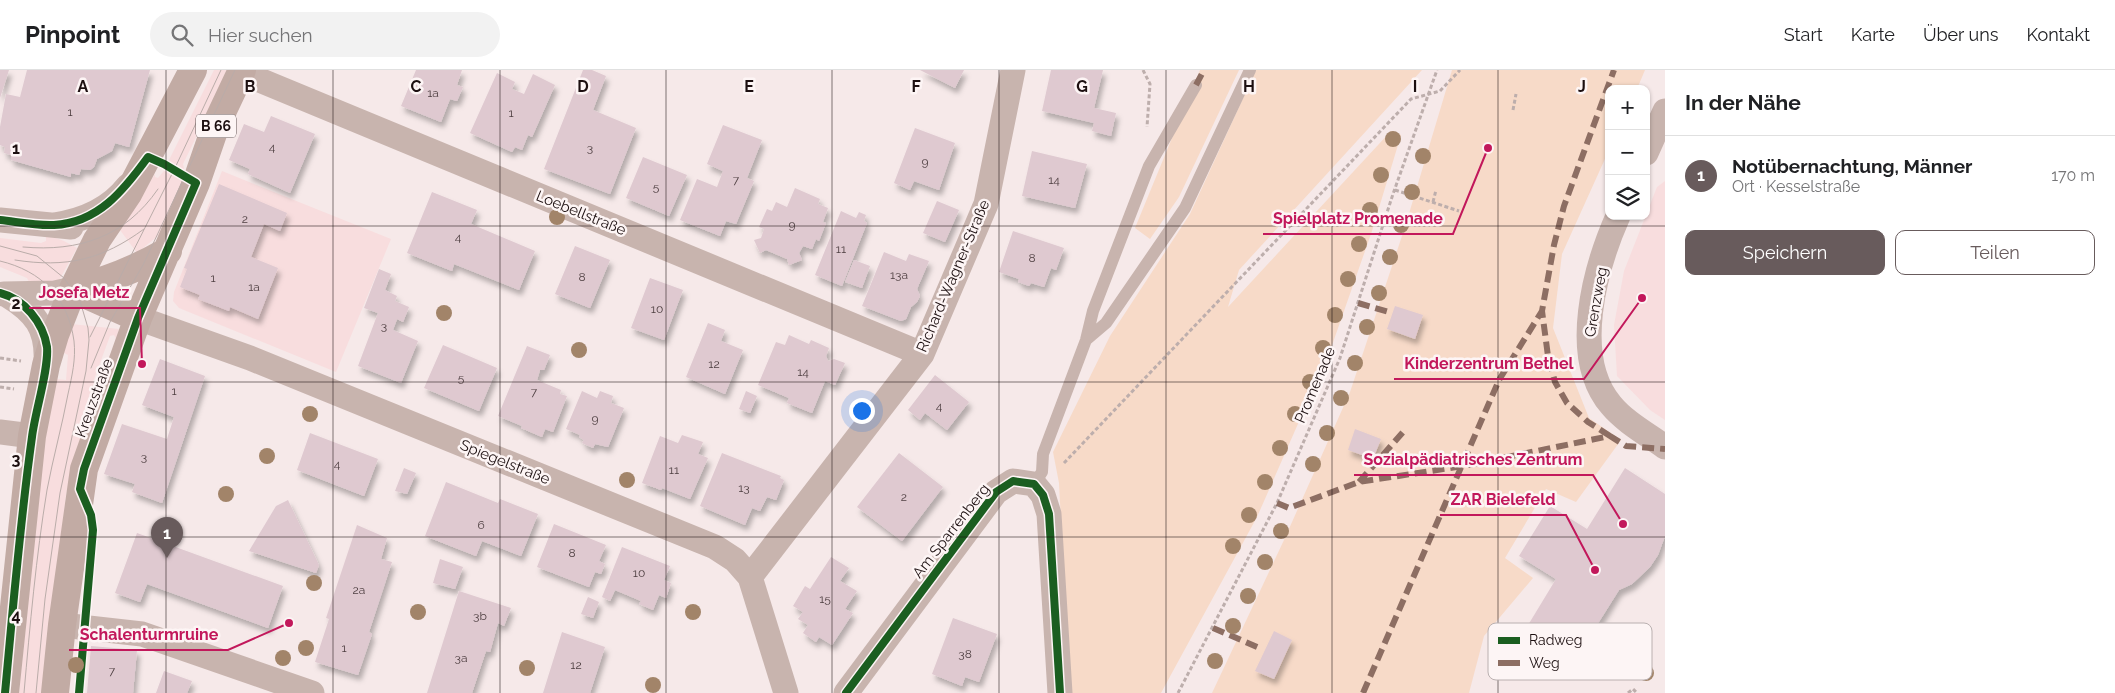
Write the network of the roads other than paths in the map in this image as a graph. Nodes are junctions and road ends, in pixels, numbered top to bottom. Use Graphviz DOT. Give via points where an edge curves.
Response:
graph roads {
  1 [pos="193,70"];
  2 [pos="1014,70"];
  3 [pos="1250,70"];
  4 [pos="241,71"];
  5 [pos="1196,85"];
  6 [pos="1665,111"];
  7 [pos="1650,144"];
  8 [pos="148,157"];
  9 [pos="0,220"];
  10 [pos="1617,220"];
  11 [pos="54,225"];
  12 [pos="97,240"];
  13 [pos="168,250"];
  14 [pos="122,274"];
  15 [pos="73,289"];
  16 [pos="3,294"];
  17 [pos="138,318"];
  18 [pos="1086,340"];
  19 [pos="922,354"];
  20 [pos="46,365"];
  21 [pos="0,432"];
  22 [pos="32,436"];
  23 [pos="1665,447"];
  24 [pos="1038,478"];
  25 [pos="750,577"];
  26 [pos="7,587"];
  27 [pos="62,625"];
  28 [pos="5,693"];
  29 [pos="55,693"];
  30 [pos="312,693"];
  31 [pos="786,693"];
  32 [pos="846,693"];
  33 [pos="1060,693"];
  1 -- 8 [label="main road"];
  2 -- 19 [label="street, Richard-Wagner-Straße" via="986,204"];
  3 -- 18 [label="lane" via="1186,208 1106,323"];
  4 -- 13 [label="main road, B 66" via="216,125"];
  4 -- 19 [label="street, Loebellstraße"];
  5 -- 18 [label="lane" via="1149,166"];
  6 -- 7 [label="street"];
  8 -- 11 [label="street" via="111,202 79,220"];
  8 -- 12 [label="main road"];
  9 -- 11 [label="street"];
  10 -- 23 [label="street, Grenzweg" via="1597,278 1588,353 1593,374 1611,406"];
  11 -- 12 [label="street" via="81,229"];
  12 -- 14 [label="main road" via="109,251"];
  12 -- 15 [label="main road"];
  13 -- 14 [label="main road"];
  13 -- 17 [label="main road, B 66"];
  14 -- 15 [label="main road"];
  14 -- 17 [label="main road"];
  15 -- 16 [label="street" via="55,293"];
  15 -- 17 [label="main road"];
  15 -- 20 [label="main road"];
  16 -- 20 [label="street" via="23,305 37,320 47,348"];
  17 -- 25 [label="street, Spiegelstraße" via="250,358 715,547 735,560"];
  17 -- 27 [label="main road, Kreuzstraße / B 66" via="84,470"];
  18 -- 24 [label="lane" via="1043,454"];
  19 -- 25 [label="street, Richard-Wagner-Straße"];
  20 -- 22 [label="main road"];
  21 -- 22 [label="street"];
  22 -- 26 [label="main road"];
  24 -- 32 [label="street, Am Sparrenberg" via="1013,481 996,492"];
  24 -- 33 [label="street" via="1049,514"];
  25 -- 31 [label="street, Spiegelstraße"];
  26 -- 28 [label="main road"];
  27 -- 29 [label="main road, Kreuzstraße / B 66"];
  27 -- 30 [label="street" via="142,634"];
}
